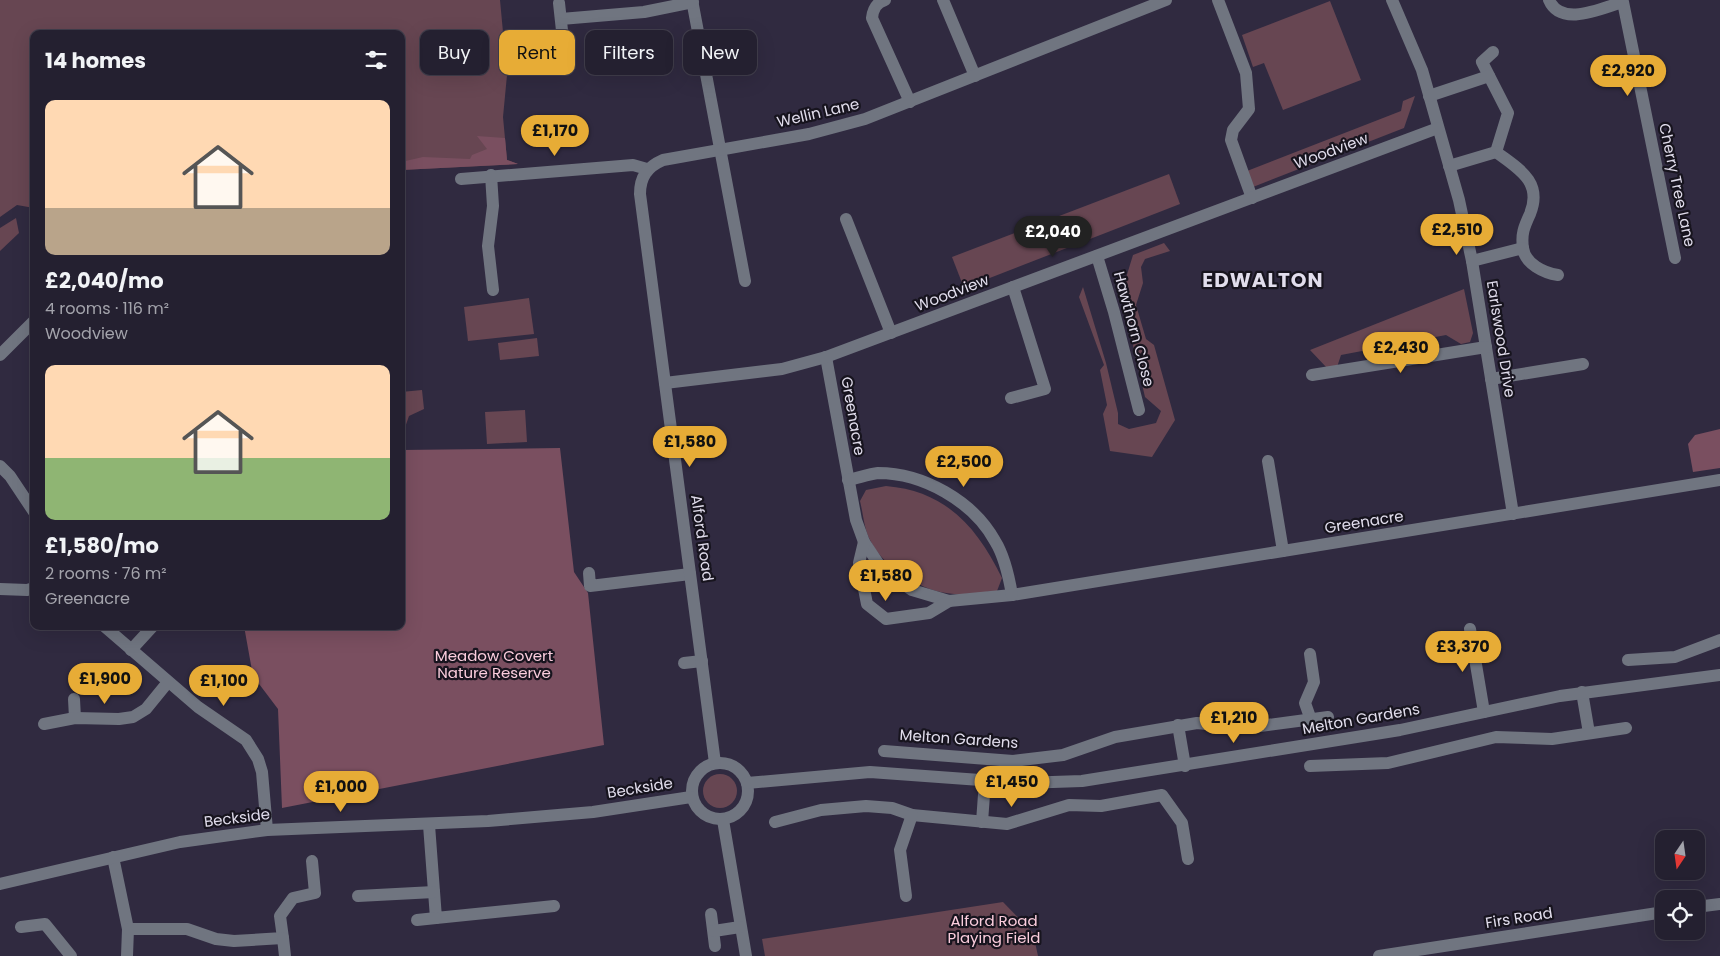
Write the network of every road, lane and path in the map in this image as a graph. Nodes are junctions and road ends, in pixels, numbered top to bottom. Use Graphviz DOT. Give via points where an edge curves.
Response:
graph roads {
  1 [pos="885,0"];
  2 [pos="943,0"];
  3 [pos="1166,0"];
  4 [pos="1218,0"];
  5 [pos="1392,0"];
  6 [pos="1549,0"];
  7 [pos="692,1"];
  8 [pos="1626,1"];
  9 [pos="559,3"];
  10 [pos="561,20"];
  11 [pos="562,30"];
  12 [pos="1493,52"];
  13 [pos="975,76"];
  14 [pos="1489,76"];
  15 [pos="1429,96"];
  16 [pos="910,102"];
  17 [pos="1438,128"];
  18 [pos="722,150"];
  19 [pos="1496,152"];
  20 [pos="1449,166"];
  21 [pos="647,169"];
  22 [pos="491,175"];
  23 [pos="461,179"];
  24 [pos="1252,198"];
  25 [pos="846,219"];
  26 [pos="1523,248"];
  27 [pos="1097,256"];
  28 [pos="1675,258"];
  29 [pos="1472,261"];
  30 [pos="1558,275"];
  31 [pos="745,281"];
  32 [pos="1013,287"];
  33 [pos="494,290"];
  34 [pos="30,325"];
  35 [pos="891,334"];
  36 [pos="1486,347"];
  37 [pos="0,355"];
  38 [pos="826,357"];
  39 [pos="1583,364"];
  40 [pos="1312,375"];
  41 [pos="1491,379"];
  42 [pos="665,382"];
  43 [pos="1011,398"];
  44 [pos="1139,410"];
  45 [pos="1268,461"];
  46 [pos="0,466"];
  47 [pos="848,480"];
  48 [pos="1720,480"];
  49 [pos="30,506"];
  50 [pos="1513,514"];
  51 [pos="864,542"];
  52 [pos="1283,551"];
  53 [pos="589,573"];
  54 [pos="690,574"];
  55 [pos="0,589"];
  56 [pos="30,589"];
  57 [pos="1012,595"];
  58 [pos="949,601"];
  59 [pos="1470,629"];
  60 [pos="108,630"];
  61 [pos="149,630"];
  62 [pos="1720,640"];
  63 [pos="131,650"];
  64 [pos="1310,654"];
  65 [pos="1628,660"];
  66 [pos="702,661"];
  67 [pos="684,663"];
  68 [pos="1720,676"];
  69 [pos="168,682"];
  70 [pos="1582,692"];
  71 [pos="74,699"];
  72 [pos="1484,712"];
  73 [pos="1328,717"];
  74 [pos="75,718"];
  75 [pos="1311,720"];
  76 [pos="44,724"];
  77 [pos="1178,725"];
  78 [pos="1626,728"];
  79 [pos="1589,733"];
  80 [pos="884,751"];
  81 [pos="715,763"];
  82 [pos="1185,766"];
  83 [pos="1310,766"];
  84 [pos="985,781"];
  85 [pos="747,782"];
  86 [pos="692,797"];
  87 [pos="912,816"];
  88 [pos="723,820"];
  89 [pos="775,822"];
  90 [pos="982,822"];
  91 [pos="429,824"];
  92 [pos="267,830"];
  93 [pos="113,857"];
  94 [pos="1188,859"];
  95 [pos="312,861"];
  96 [pos="0,884"];
  97 [pos="434,892"];
  98 [pos="358,896"];
  99 [pos="906,896"];
  100 [pos="1720,904"];
  101 [pos="554,906"];
  102 [pos="1705,906"];
  103 [pos="1655,913"];
  104 [pos="711,914"];
  105 [pos="436,918"];
  106 [pos="417,920"];
  107 [pos="21,927"];
  108 [pos="740,927"];
  109 [pos="128,929"];
  110 [pos="714,931"];
  111 [pos="283,938"];
  112 [pos="715,946"];
  113 [pos="71,956"];
  114 [pos="127,956"];
  115 [pos="286,956"];
  116 [pos="746,956"];
  117 [pos="1379,956"];
  1 -- 16 [label="street" via="873,10 872,18"];
  2 -- 13 [label="street"];
  3 -- 13 [label="street, Wellin Lane"];
  4 -- 24 [label="street" via="1246,73 1249,109 1233,130 1231,140"];
  5 -- 15 [label="street, Earlswood Drive" via="1422,70"];
  6 -- 8 [label="street, Cherry Tree Lane" via="1560,13 1572,16"];
  7 -- 10 [label="street" via="644,12"];
  7 -- 18 [label="street"];
  8 -- 28 [label="street, Cherry Tree Lane"];
  9 -- 10 [label="street"];
  10 -- 11 [label="street"];
  12 -- 14 [label="street" via="1482,62"];
  13 -- 16 [label="street, Wellin Lane"];
  14 -- 15 [label="street"];
  14 -- 19 [label="street" via="1508,113"];
  15 -- 17 [label="street, Earlswood Drive"];
  16 -- 18 [label="street, Wellin Lane" via="865,120"];
  17 -- 20 [label="street, Earlswood Drive"];
  17 -- 24 [label="street, Woodview"];
  18 -- 21 [label="street, Wellin Lane" via="663,160"];
  18 -- 31 [label="street"];
  19 -- 20 [label="street"];
  19 -- 26 [label="street" via="1527,178 1534,191 1534,204 1521,234"];
  20 -- 29 [label="street, Earlswood Drive"];
  21 -- 22 [label="street" via="632,165"];
  21 -- 42 [label="street, Alford Road" via="640,194"];
  22 -- 23 [label="street"];
  22 -- 33 [label="street" via="493,206 488,246"];
  24 -- 27 [label="street, Woodview"];
  25 -- 35 [label="street"];
  26 -- 29 [label="street"];
  26 -- 30 [label="street" via="1532,265 1548,274"];
  27 -- 32 [label="street, Woodview"];
  27 -- 44 [label="street, Hawthorn Close"];
  29 -- 36 [label="street, Earlswood Drive"];
  32 -- 35 [label="street, Woodview"];
  32 -- 43 [label="street" via="1045,389"];
  34 -- 37 [label="street"];
  35 -- 38 [label="street, Woodview"];
  36 -- 40 [label="street"];
  36 -- 41 [label="street, Earlswood Drive"];
  38 -- 42 [label="street, Woodview" via="782,369"];
  38 -- 47 [label="street, Greenacre"];
  39 -- 41 [label="street"];
  41 -- 50 [label="street, Earlswood Drive"];
  42 -- 54 [label="street, Alford Road"];
  45 -- 52 [label="street"];
  46 -- 49 [label="street"];
  47 -- 51 [label="street, Greenacre"];
  47 -- 57 [label="street, Greenacre" via="877,473 912,478 944,491 975,514 995,541 1008,572"];
  48 -- 50 [label="street, Greenacre"];
  50 -- 52 [label="street, Greenacre"];
  51 -- 58 [label="street, Greenacre" via="882,569 912,590"];
  51 -- 58 [label="street, Greenacre" via="859,563 867,604 886,619 929,613"];
  52 -- 57 [label="street, Greenacre"];
  53 -- 54 [label="street" via="590,586"];
  54 -- 66 [label="street, Alford Road"];
  55 -- 56 [label="street"];
  57 -- 58 [label="street, Greenacre"];
  59 -- 72 [label="street"];
  60 -- 63 [label="street"];
  61 -- 63 [label="street"];
  62 -- 65 [label="street" via="1675,657"];
  63 -- 69 [label="street"];
  64 -- 75 [label="street, Melton Gardens" via="1314,682 1305,703"];
  66 -- 67 [label="street"];
  66 -- 81 [label="street, Alford Road"];
  68 -- 70 [label="street, Melton Gardens"];
  69 -- 74 [label="street" via="146,709 133,716"];
  69 -- 92 [label="street" via="246,740 262,772"];
  70 -- 72 [label="street, Melton Gardens"];
  70 -- 79 [label="street"];
  71 -- 74 [label="street"];
  72 -- 82 [label="street, Melton Gardens" via="1400,730"];
  73 -- 75 [label="street, Melton Gardens"];
  74 -- 76 [label="street"];
  75 -- 77 [label="street, Melton Gardens" via="1245,728 1197,723"];
  77 -- 80 [label="street, Melton Gardens" via="1115,737 1063,755 1012,761"];
  77 -- 82 [label="street"];
  78 -- 79 [label="street"];
  79 -- 83 [label="street" via="1552,738 1496,737 1388,763"];
  81 -- 85 [label="street" via="735,767"];
  81 -- 86 [label="street" via="696,775"];
  82 -- 84 [label="street, Melton Gardens" via="1082,781"];
  84 -- 85 [label="street, Melton Gardens" via="870,772"];
  84 -- 90 [label="street"];
  85 -- 88 [label="street" via="748,795 744,807"];
  86 -- 88 [label="street" via="698,810 709,818"];
  86 -- 91 [label="street, Beckside" via="593,812"];
  87 -- 89 [label="street" via="892,808 866,806 821,810"];
  87 -- 90 [label="street"];
  87 -- 99 [label="street" via="900,850"];
  88 -- 108 [label="street"];
  90 -- 94 [label="street" via="1007,824 1069,805 1100,806 1162,795 1182,823"];
  91 -- 92 [label="street, Beckside"];
  91 -- 97 [label="street"];
  92 -- 93 [label="street, Beckside" via="180,842"];
  93 -- 96 [label="street, Beckside"];
  93 -- 109 [label="street"];
  95 -- 111 [label="street" via="315,893 293,898 280,916"];
  97 -- 98 [label="street"];
  97 -- 105 [label="street"];
  100 -- 102 [label="street"];
  101 -- 105 [label="street"];
  103 -- 117 [label="street, Firs Road"];
  104 -- 110 [label="street"];
  105 -- 106 [label="street"];
  107 -- 113 [label="street" via="45,924"];
  108 -- 110 [label="street"];
  108 -- 116 [label="street"];
  109 -- 111 [label="street" via="187,929 234,942"];
  109 -- 114 [label="street"];
  110 -- 112 [label="street"];
  111 -- 115 [label="street"];
}
